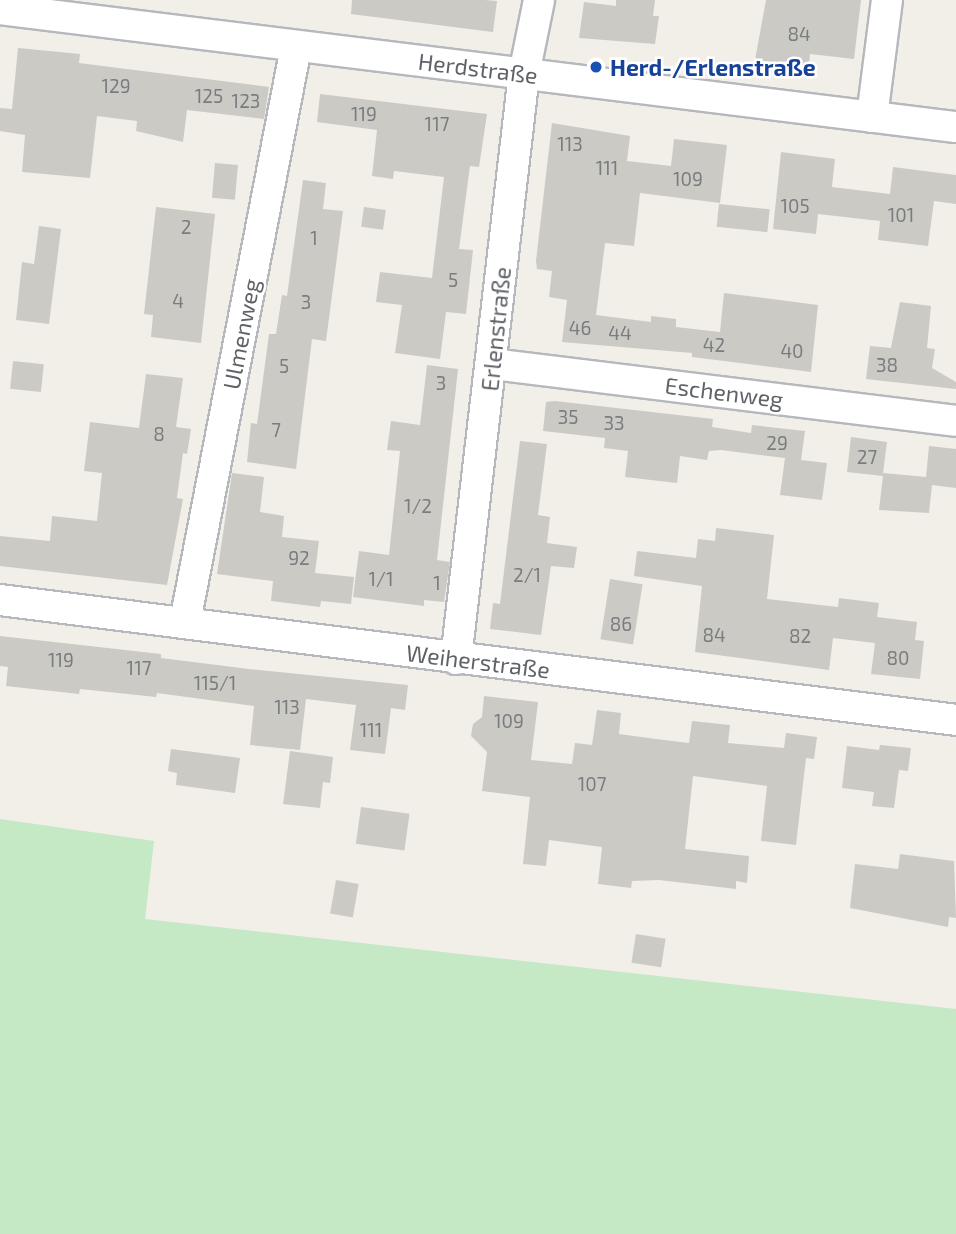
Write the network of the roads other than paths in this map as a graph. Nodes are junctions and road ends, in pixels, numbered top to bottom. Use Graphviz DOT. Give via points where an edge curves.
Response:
graph roads {
  1 [pos="539,0"];
  2 [pos="887,0"];
  3 [pos="0,9"];
  4 [pos="296,47"];
  5 [pos="524,74"];
  6 [pos="872,117"];
  7 [pos="956,127"];
  8 [pos="492,364"];
  9 [pos="956,421"];
  10 [pos="0,600"];
  11 [pos="185,622"];
  12 [pos="456,659"];
  13 [pos="956,720"];
  1 -- 5 [label="street, Erlenstraße"];
  2 -- 6 [label="street"];
  3 -- 4 [label="street, Herdstraße"];
  4 -- 5 [label="street, Herdstraße"];
  4 -- 11 [label="street, Ulmenweg"];
  5 -- 6 [label="street, Herdstraße"];
  5 -- 8 [label="street, Erlenstraße"];
  6 -- 7 [label="street, Herdstraße"];
  8 -- 9 [label="street, Eschenweg"];
  8 -- 12 [label="street, Erlenstraße"];
  10 -- 11 [label="street, Weiherstraße"];
  11 -- 12 [label="street, Weiherstraße"];
  12 -- 13 [label="street, Weiherstraße"];
}
